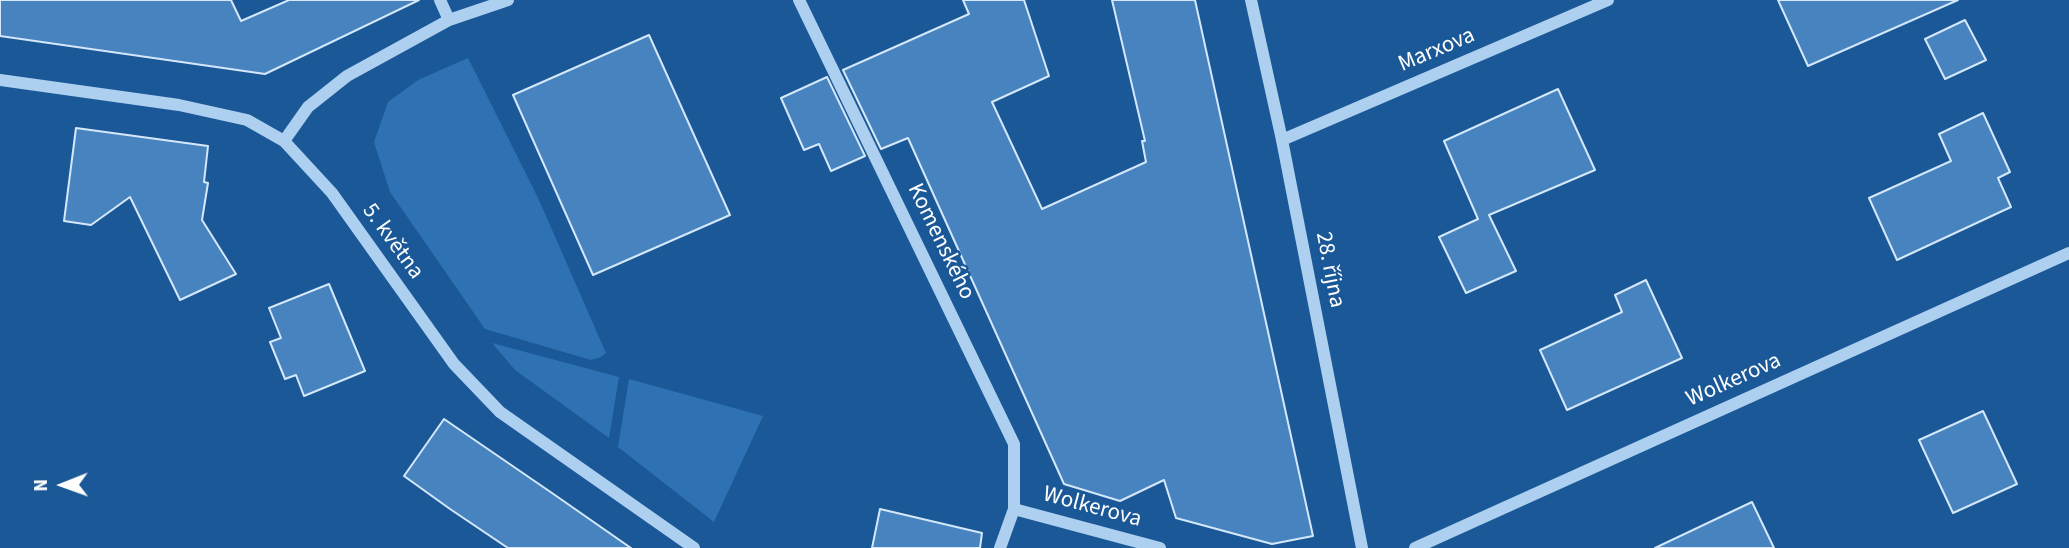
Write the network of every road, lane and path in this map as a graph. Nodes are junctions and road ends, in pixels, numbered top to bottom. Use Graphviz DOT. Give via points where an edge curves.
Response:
graph roads {
  1 [pos="440,0"];
  2 [pos="508,0"];
  3 [pos="799,0"];
  4 [pos="1251,0"];
  5 [pos="1608,0"];
  6 [pos="449,20"];
  7 [pos="0,80"];
  8 [pos="1282,140"];
  9 [pos="284,141"];
  10 [pos="2069,253"];
  11 [pos="1014,509"];
  12 [pos="694,548"];
  13 [pos="1000,548"];
  14 [pos="1160,548"];
  15 [pos="1362,548"];
  16 [pos="1415,548"];
  1 -- 6 [label="street"];
  2 -- 6 [label="street"];
  3 -- 11 [label="street, Komenského" via="1014,444"];
  4 -- 8 [label="street, 28. října"];
  5 -- 8 [label="street, Marxova"];
  6 -- 9 [label="street" via="347,76 309,107"];
  7 -- 9 [label="street, 5. května" via="179,105 247,120"];
  8 -- 15 [label="street, 28. října"];
  9 -- 12 [label="street, 5. května" via="332,193 454,364 500,412"];
  10 -- 16 [label="street, Wolkerova"];
  11 -- 13 [label="street, Komenského"];
  11 -- 14 [label="street, Wolkerova"];
}
